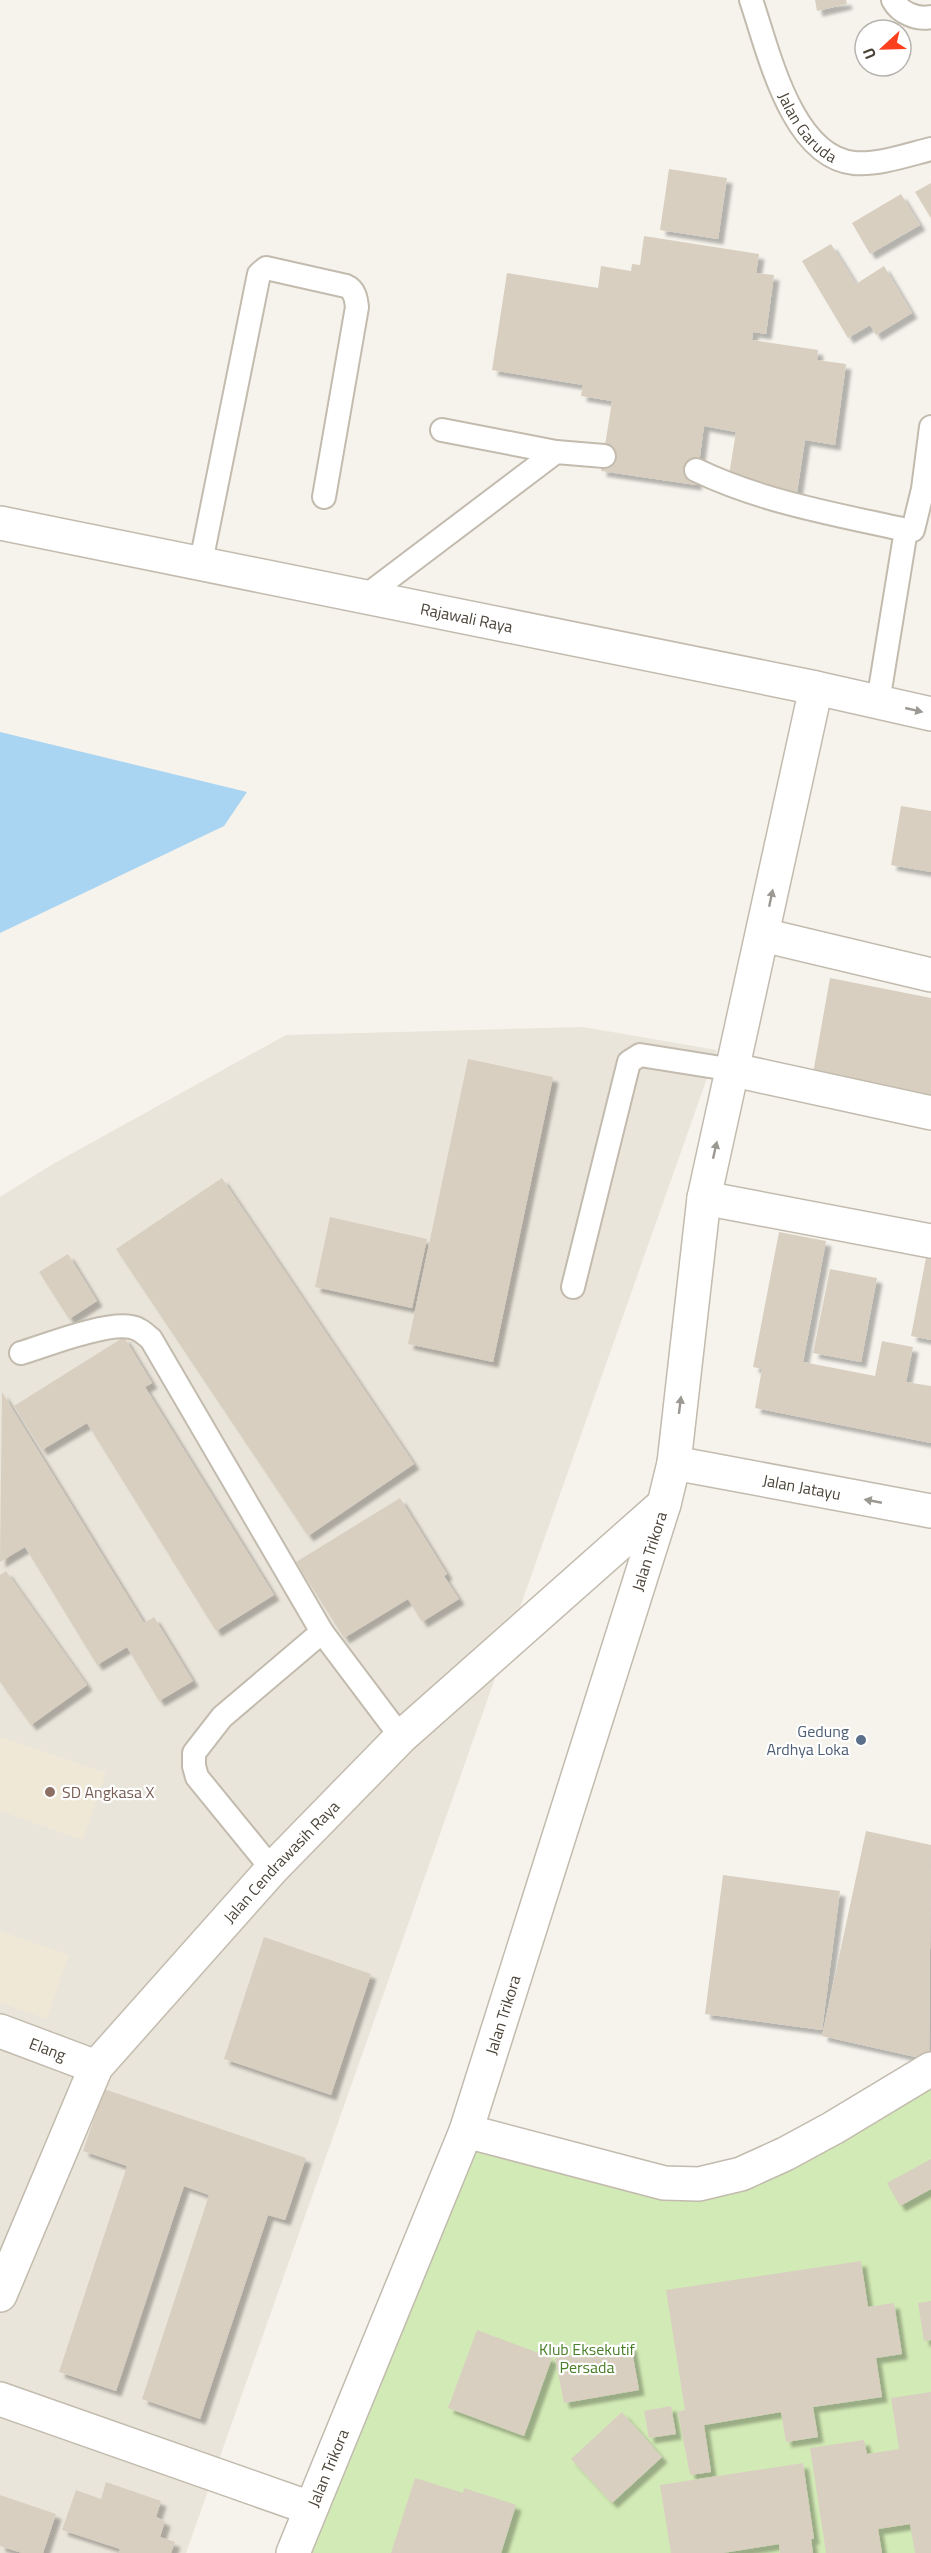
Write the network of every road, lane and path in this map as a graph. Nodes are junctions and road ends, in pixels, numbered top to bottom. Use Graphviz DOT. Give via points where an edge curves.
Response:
graph roads {
  1 [pos="751,0"];
  2 [pos="893,0"];
  3 [pos="931,17"];
  4 [pos="931,149"];
  5 [pos="931,427"];
  6 [pos="442,430"];
  7 [pos="556,453"];
  8 [pos="604,456"];
  9 [pos="696,471"];
  10 [pos="324,497"];
  11 [pos="0,523"];
  12 [pos="906,530"];
  13 [pos="201,562"];
  14 [pos="363,598"];
  15 [pos="816,688"];
  16 [pos="878,702"];
  17 [pos="931,714"];
  18 [pos="762,936"];
  19 [pos="931,975"];
  20 [pos="734,1070"];
  21 [pos="931,1113"];
  22 [pos="704,1198"];
  23 [pos="931,1241"];
  24 [pos="573,1287"];
  25 [pos="21,1353"];
  26 [pos="674,1463"];
  27 [pos="664,1504"];
  28 [pos="931,1511"];
  29 [pos="322,1632"];
  30 [pos="401,1737"];
  31 [pos="272,1869"];
  32 [pos="0,2031"];
  33 [pos="96,2067"];
  34 [pos="931,2069"];
  35 [pos="466,2131"];
  36 [pos="0,2295"];
  37 [pos="0,2399"];
  38 [pos="310,2508"];
  39 [pos="293,2553"];
  1 -- 4 [label="lane, Jalan Garuda" via="784,97 800,126 826,153 853,163"];
  2 -- 3 [label="lane" via="910,15"];
  5 -- 12 [label="lane" via="914,530"];
  6 -- 7 [label="lane"];
  7 -- 8 [label="lane"];
  7 -- 14 [label="lane"];
  9 -- 12 [label="lane" via="783,503"];
  10 -- 13 [label="lane" via="356,297 346,286 266,268 259,274"];
  11 -- 13 [label="street, Rajawali Raya"];
  12 -- 16 [label="lane"];
  13 -- 14 [label="street, Rajawali Raya"];
  14 -- 15 [label="street, Rajawali Raya"];
  15 -- 16 [label="street, Rajawali Raya"];
  18 -- 15 [label="street, Jalan Trikora, one-way"];
  16 -- 17 [label="street, Rajawali Raya, one-way"];
  18 -- 19 [label="street"];
  18 -- 20 [label="street, Jalan Trikora"];
  20 -- 21 [label="street"];
  22 -- 20 [label="street, Jalan Trikora, one-way"];
  20 -- 24 [label="lane" via="640,1055 629,1062"];
  22 -- 23 [label="street"];
  26 -- 22 [label="street, Jalan Trikora, one-way"];
  25 -- 29 [label="lane" via="121,1327 136,1329 151,1339"];
  26 -- 27 [label="street, Jalan Trikora"];
  28 -- 26 [label="street, Jalan Jatayu, one-way"];
  27 -- 30 [label="street, Jalan Cendrawasih Raya"];
  27 -- 35 [label="street, Jalan Trikora"];
  29 -- 30 [label="lane"];
  29 -- 31 [label="lane" via="222,1717 194,1753 197,1777"];
  30 -- 31 [label="street, Jalan Cendrawasih Raya"];
  31 -- 33 [label="street, Jalan Cendrawasih Raya"];
  32 -- 33 [label="street, Elang"];
  33 -- 36 [label="street, Jalan Cendrawasih Raya"];
  34 -- 35 [label="street" via="784,2154 741,2174 699,2184 664,2183"];
  35 -- 38 [label="street, Jalan Trikora"];
  37 -- 38 [label="street"];
  38 -- 39 [label="street, Jalan Trikora"];
}
